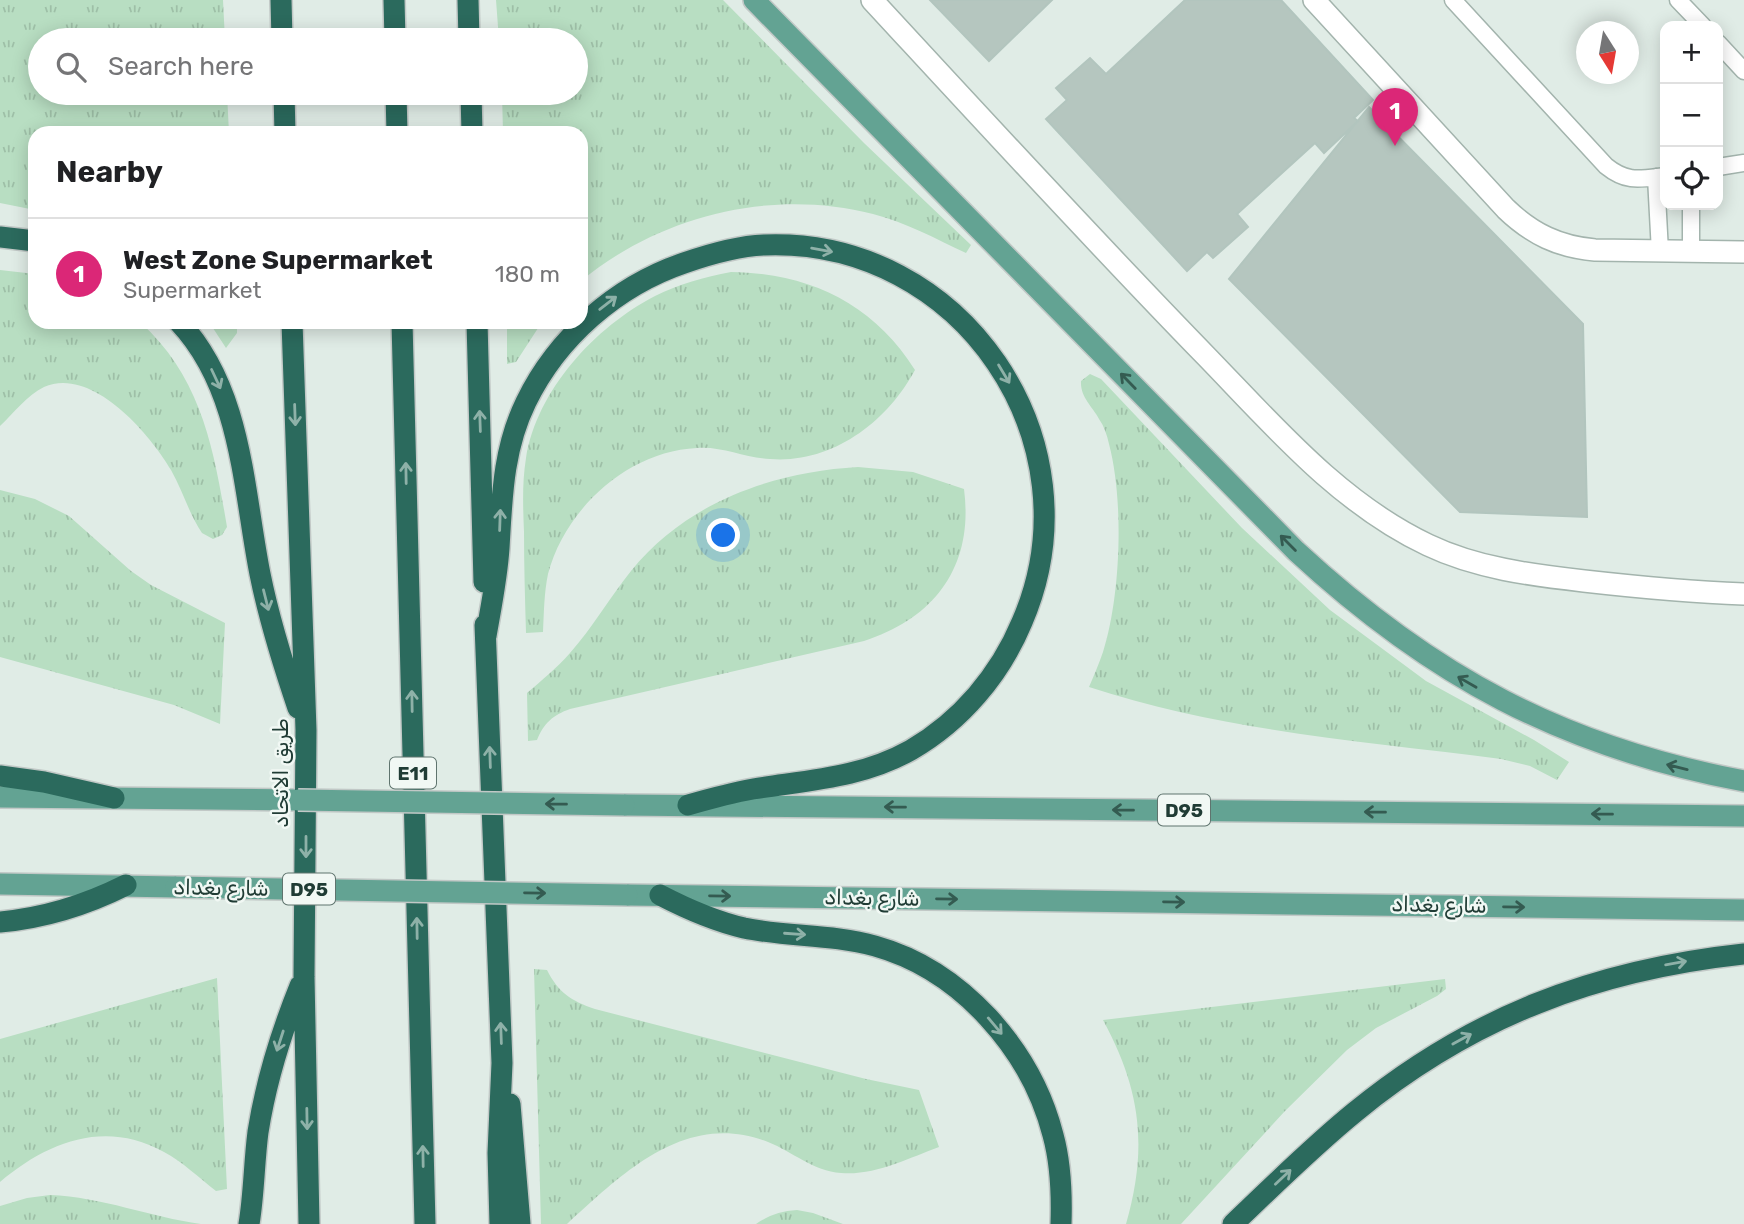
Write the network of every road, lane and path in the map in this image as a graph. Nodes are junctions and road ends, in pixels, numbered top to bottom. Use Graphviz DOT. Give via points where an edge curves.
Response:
graph roads {
  1 [pos="281,0"];
  2 [pos="394,0"];
  3 [pos="468,0"];
  4 [pos="754,0"];
  5 [pos="872,0"];
  6 [pos="1314,0"];
  7 [pos="1453,0"];
  8 [pos="1678,0"];
  9 [pos="1698,21"];
  10 [pos="282,28"];
  11 [pos="395,28"];
  12 [pos="469,28"];
  13 [pos="1723,48"];
  14 [pos="1744,71"];
  15 [pos="284,105"];
  16 [pos="396,105"];
  17 [pos="471,105"];
  18 [pos="285,126"];
  19 [pos="397,126"];
  20 [pos="472,126"];
  21 [pos="1744,163"];
  22 [pos="1723,166"];
  23 [pos="1660,177"];
  24 [pos="1661,210"];
  25 [pos="1691,210"];
  26 [pos="0,237"];
  27 [pos="28,240"];
  28 [pos="1660,251"];
  29 [pos="1691,252"];
  30 [pos="1744,252"];
  31 [pos="588,320"];
  32 [pos="184,329"];
  33 [pos="292,329"];
  34 [pos="402,329"];
  35 [pos="477,329"];
  36 [pos="579,329"];
  37 [pos="1744,594"];
  38 [pos="485,636"];
  39 [pos="306,730"];
  40 [pos="0,776"];
  41 [pos="1744,781"];
  42 [pos="0,796"];
  43 [pos="114,798"];
  44 [pos="688,805"];
  45 [pos="1744,816"];
  46 [pos="0,884"];
  47 [pos="127,885"];
  48 [pos="660,895"];
  49 [pos="1744,910"];
  50 [pos="0,922"];
  51 [pos="1744,954"];
  52 [pos="304,977"];
  53 [pos="502,1063"];
  54 [pos="249,1224"];
  55 [pos="309,1224"];
  56 [pos="425,1224"];
  57 [pos="500,1224"];
  58 [pos="520,1224"];
  59 [pos="1061,1224"];
  60 [pos="1233,1224"];
  1 -- 10 [label="highway"];
  2 -- 11 [label="highway"];
  3 -- 12 [label="highway"];
  41 -- 4 [label="main road, one-way" via="1657,762 1559,728 1465,681 1377,622 1296,551"];
  5 -- 37 [label="street" via="1237,388 1339,488 1382,520 1429,546 1480,564 1532,575"];
  6 -- 28 [label="street" via="1522,224 1549,240 1576,248"];
  7 -- 23 [label="lane" via="1606,166 1633,180"];
  8 -- 9 [label="lane"];
  13 -- 14 [label="lane"];
  15 -- 18 [label="highway"];
  16 -- 19 [label="highway"];
  17 -- 20 [label="highway"];
  21 -- 22 [label="lane"];
  24 -- 28 [label="lane"];
  25 -- 29 [label="lane"];
  26 -- 27 [label="highway"];
  28 -- 29 [label="street"];
  29 -- 30 [label="street"];
  31 -- 44 [label="highway, one-way" via="623,292 667,268 714,253 762,245 842,253 915,284 947,307 984,345 1020,400 1042,476 1045,515 1037,580 1014,642 997,670 954,719 933,736 862,772 748,790"];
  32 -- 39 [label="highway, one-way" via="208,361 232,421 273,629"];
  33 -- 39 [label="highway, طريق الاتحاد, one-way"];
  56 -- 34 [label="highway, E11, one-way"];
  38 -- 35 [label="highway, one-way"];
  38 -- 36 [label="highway, one-way" via="496,577 506,457 527,400 551,359"];
  53 -- 38 [label="highway, one-way"];
  39 -- 52 [label="highway, طريق الاتحاد, one-way"];
  40 -- 43 [label="highway"];
  42 -- 43 [label="main road, D95"];
  44 -- 43 [label="main road, D95, one-way, bridge"];
  45 -- 44 [label="main road, D95, one-way"];
  46 -- 47 [label="main road, شارع بغداد / D95"];
  47 -- 48 [label="main road, شارع بغداد / D95, one-way, bridge"];
  47 -- 50 [label="highway" via="76,908"];
  48 -- 49 [label="main road, شارع بغداد / D95, one-way"];
  48 -- 59 [label="highway, one-way" via="744,928 874,946 919,963 959,990 1013,1049 1043,1104 1060,1164"];
  60 -- 51 [label="highway, one-way" via="1354,1112 1447,1047 1497,1020 1599,980"];
  52 -- 54 [label="highway, one-way" via="265,1092"];
  52 -- 55 [label="highway, طريق الاتحاد, one-way"];
  53 -- 57 [label="highway"];
  53 -- 58 [label="highway" via="512,1120"];
}
